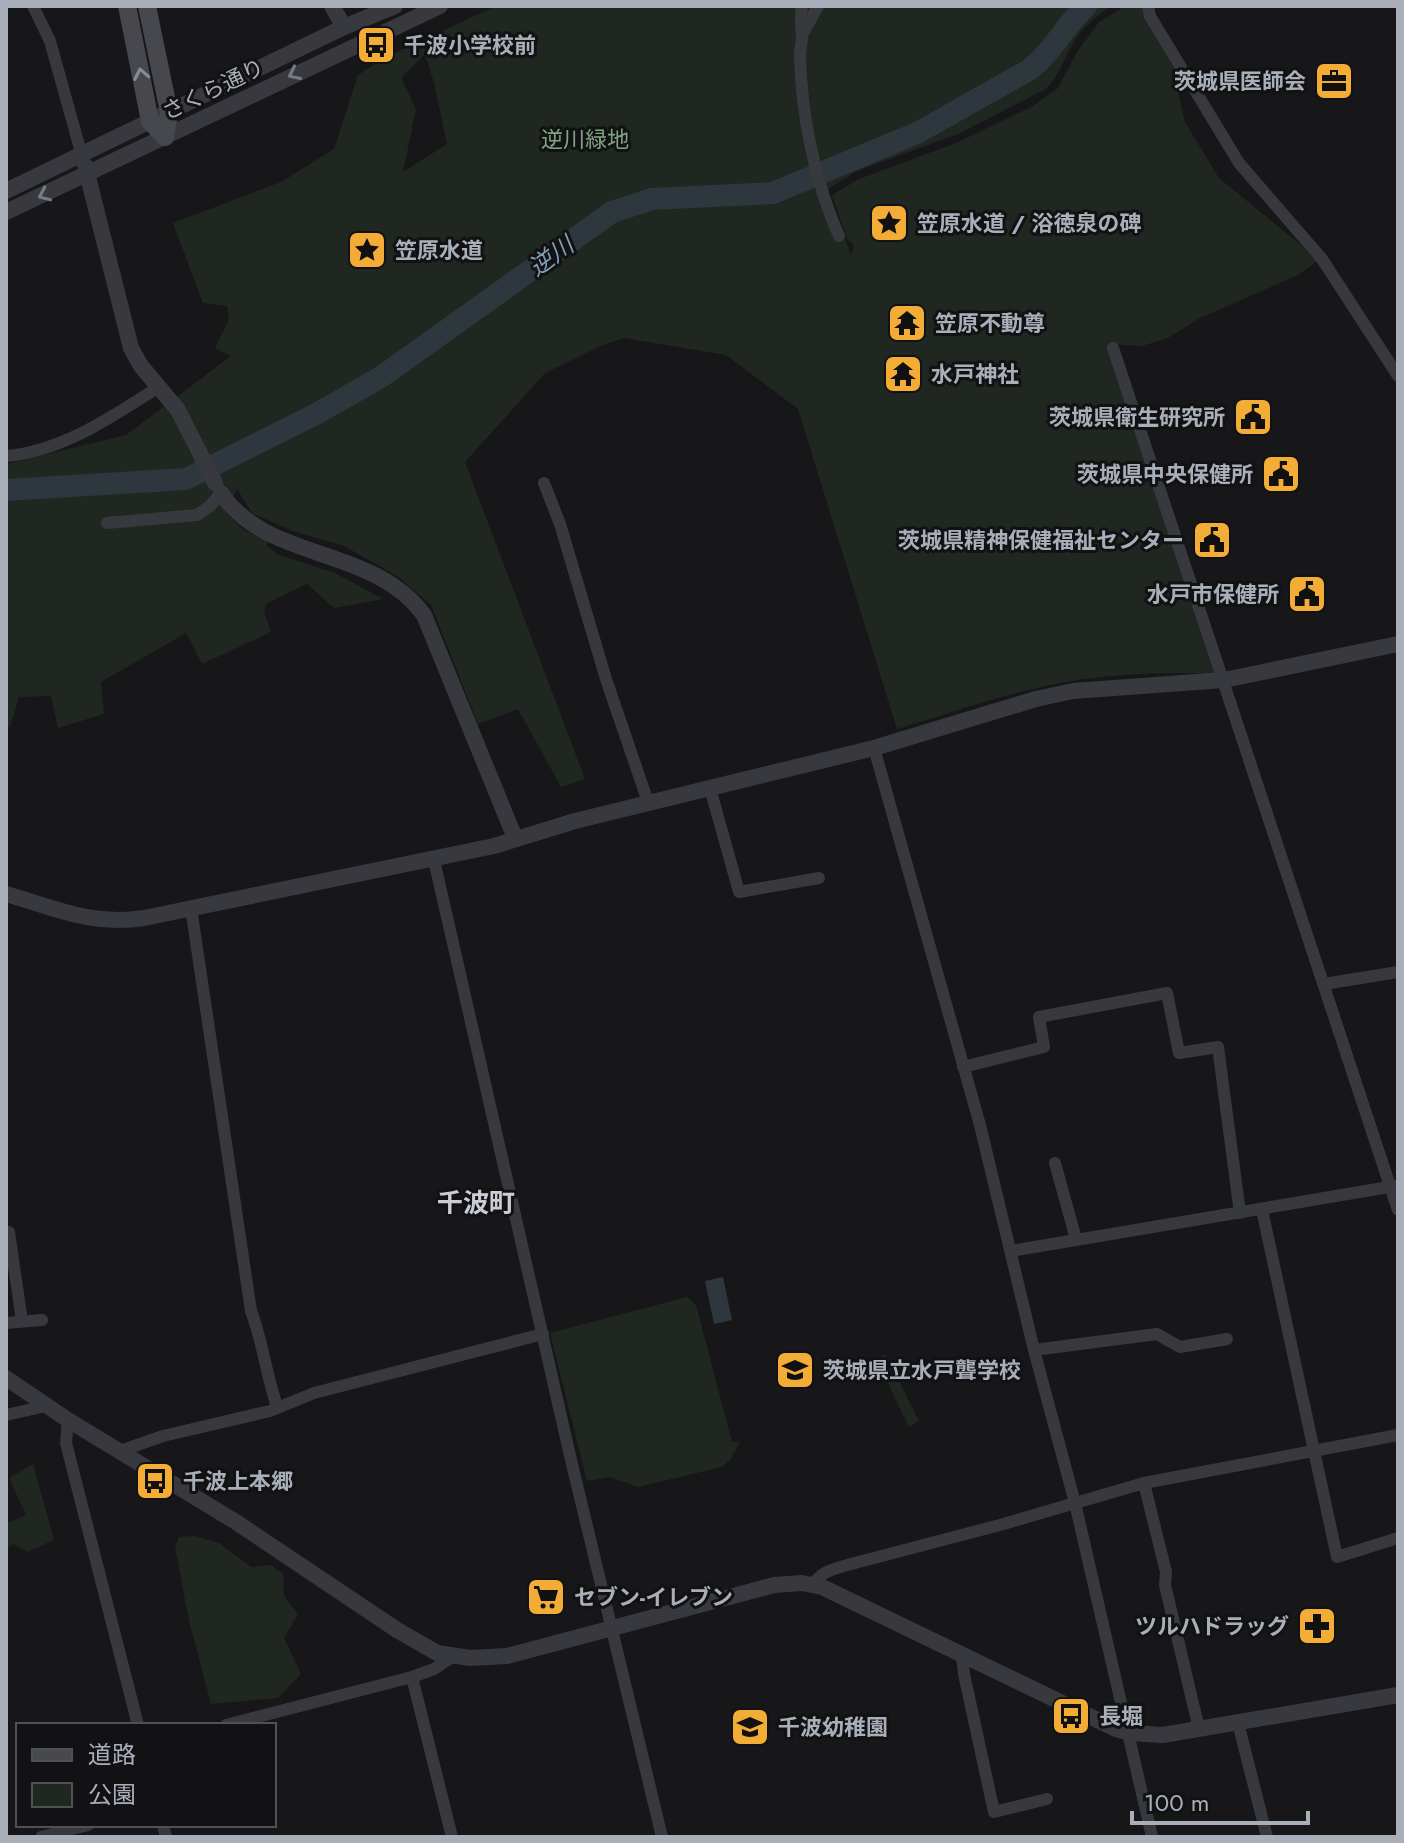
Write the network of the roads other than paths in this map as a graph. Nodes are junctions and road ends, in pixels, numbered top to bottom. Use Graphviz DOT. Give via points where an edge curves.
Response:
graph roads {
  1 [pos="33,6"];
  2 [pos="127,6"];
  3 [pos="147,6"];
  4 [pos="332,6"];
  5 [pos="395,6"];
  6 [pos="440,6"];
  7 [pos="802,6"];
  8 [pos="818,6"];
  9 [pos="1148,6"];
  10 [pos="344,27"];
  11 [pos="802,35"];
  12 [pos="169,112"];
  13 [pos="150,121"];
  14 [pos="165,137"];
  15 [pos="82,156"];
  16 [pos="88,175"];
  17 [pos="6,191"];
  18 [pos="6,212"];
  19 [pos="839,236"];
  20 [pos="1113,348"];
  21 [pos="1396,369"];
  22 [pos="160,386"];
  23 [pos="6,456"];
  24 [pos="544,483"];
  25 [pos="218,488"];
  26 [pos="107,523"];
  27 [pos="1398,644"];
  28 [pos="1224,680"];
  29 [pos="874,748"];
  30 [pos="710,788"];
  31 [pos="648,802"];
  32 [pos="515,838"];
  33 [pos="434,860"];
  34 [pos="819,878"];
  35 [pos="6,894"];
  36 [pos="191,908"];
  37 [pos="1398,972"];
  38 [pos="1324,984"];
  39 [pos="963,1067"];
  40 [pos="1055,1163"];
  41 [pos="1394,1186"];
  42 [pos="1262,1210"];
  43 [pos="1398,1210"];
  44 [pos="1240,1213"];
  45 [pos="9,1232"];
  46 [pos="1076,1239"];
  47 [pos="1011,1251"];
  48 [pos="42,1320"];
  49 [pos="22,1321"];
  50 [pos="6,1323"];
  51 [pos="543,1334"];
  52 [pos="1227,1339"];
  53 [pos="1034,1350"];
  54 [pos="6,1378"];
  55 [pos="46,1406"];
  56 [pos="277,1406"];
  57 [pos="6,1415"];
  58 [pos="68,1420"];
  59 [pos="1398,1435"];
  60 [pos="1316,1450"];
  61 [pos="120,1451"];
  62 [pos="1144,1483"];
  63 [pos="1075,1503"];
  64 [pos="1398,1538"];
  65 [pos="814,1585"];
  66 [pos="612,1629"];
  67 [pos="962,1656"];
  68 [pos="452,1657"];
  69 [pos="412,1677"];
  70 [pos="1398,1695"];
  71 [pos="137,1723"];
  72 [pos="234,1723"];
  73 [pos="1238,1723"];
  74 [pos="1199,1729"];
  75 [pos="1130,1733"];
  76 [pos="1047,1799"];
  77 [pos="80,1827"];
  78 [pos="41,1837"];
  79 [pos="452,1837"];
  80 [pos="662,1837"];
  81 [pos="1152,1837"];
  82 [pos="1267,1837"];
  1 -- 15 [label="street" via="50,41"];
  13 -- 2 [label="main road, one-way"];
  3 -- 12 [label="main road"];
  4 -- 10 [label="street"];
  5 -- 10 [label="street, さくら通り"];
  6 -- 14 [label="street, さくら通り, one-way"];
  7 -- 11 [label="street"];
  8 -- 11 [label="street"];
  9 -- 21 [label="street" via="1230,152 1322,259"];
  10 -- 12 [label="street, さくら通り"];
  11 -- 19 [label="street" via="814,157"];
  12 -- 13 [label="street, さくら通り"];
  12 -- 14 [label="main road"];
  13 -- 14 [label="main road"];
  13 -- 15 [label="street, さくら通り"];
  14 -- 16 [label="street, さくら通り"];
  15 -- 16 [label="street"];
  15 -- 17 [label="street, さくら通り"];
  16 -- 18 [label="street, さくら通り, one-way"];
  16 -- 22 [label="street" via="126,332 141,366"];
  20 -- 28 [label="street"];
  22 -- 23 [label="street" via="91,431"];
  22 -- 25 [label="street"];
  24 -- 31 [label="street"];
  25 -- 26 [label="street" via="210,506 197,515"];
  25 -- 32 [label="street" via="257,528 346,560 413,600 424,615"];
  27 -- 28 [label="street"];
  28 -- 29 [label="street" via="1073,691"];
  28 -- 38 [label="street"];
  29 -- 30 [label="street"];
  29 -- 39 [label="street"];
  30 -- 31 [label="street"];
  30 -- 34 [label="street" via="739,892"];
  31 -- 32 [label="street"];
  32 -- 33 [label="street"];
  33 -- 36 [label="street"];
  33 -- 51 [label="street"];
  35 -- 36 [label="street" via="102,921"];
  36 -- 56 [label="street" via="251,1311"];
  37 -- 38 [label="street"];
  38 -- 41 [label="street"];
  39 -- 44 [label="street" via="1044,1047 1039,1017 1167,993 1179,1053 1218,1047"];
  39 -- 47 [label="street"];
  40 -- 46 [label="street"];
  41 -- 42 [label="street"];
  41 -- 43 [label="street"];
  42 -- 44 [label="street"];
  42 -- 60 [label="street"];
  44 -- 46 [label="street"];
  45 -- 49 [label="street"];
  46 -- 47 [label="street"];
  47 -- 53 [label="street"];
  48 -- 49 [label="street"];
  49 -- 50 [label="street"];
  51 -- 56 [label="street"];
  51 -- 66 [label="street"];
  52 -- 53 [label="street" via="1180,1347 1157,1334"];
  53 -- 63 [label="street"];
  54 -- 55 [label="street"];
  55 -- 57 [label="street"];
  55 -- 58 [label="street"];
  56 -- 61 [label="street"];
  58 -- 61 [label="street"];
  58 -- 71 [label="street" via="66,1443"];
  59 -- 60 [label="street"];
  60 -- 62 [label="street"];
  60 -- 64 [label="street" via="1337,1557"];
  61 -- 68 [label="street" via="397,1630"];
  62 -- 63 [label="street"];
  62 -- 74 [label="street"];
  63 -- 65 [label="street" via="851,1564 829,1571"];
  63 -- 75 [label="street"];
  65 -- 66 [label="street" via="774,1585"];
  65 -- 67 [label="street"];
  66 -- 68 [label="street" via="507,1656"];
  66 -- 80 [label="street"];
  67 -- 75 [label="street"];
  67 -- 76 [label="street" via="994,1812"];
  68 -- 69 [label="street"];
  69 -- 72 [label="street"];
  69 -- 79 [label="street"];
  70 -- 73 [label="street"];
  73 -- 74 [label="street"];
  73 -- 82 [label="street"];
  74 -- 75 [label="street"];
  75 -- 81 [label="street"];
  77 -- 78 [label="street"];
}
